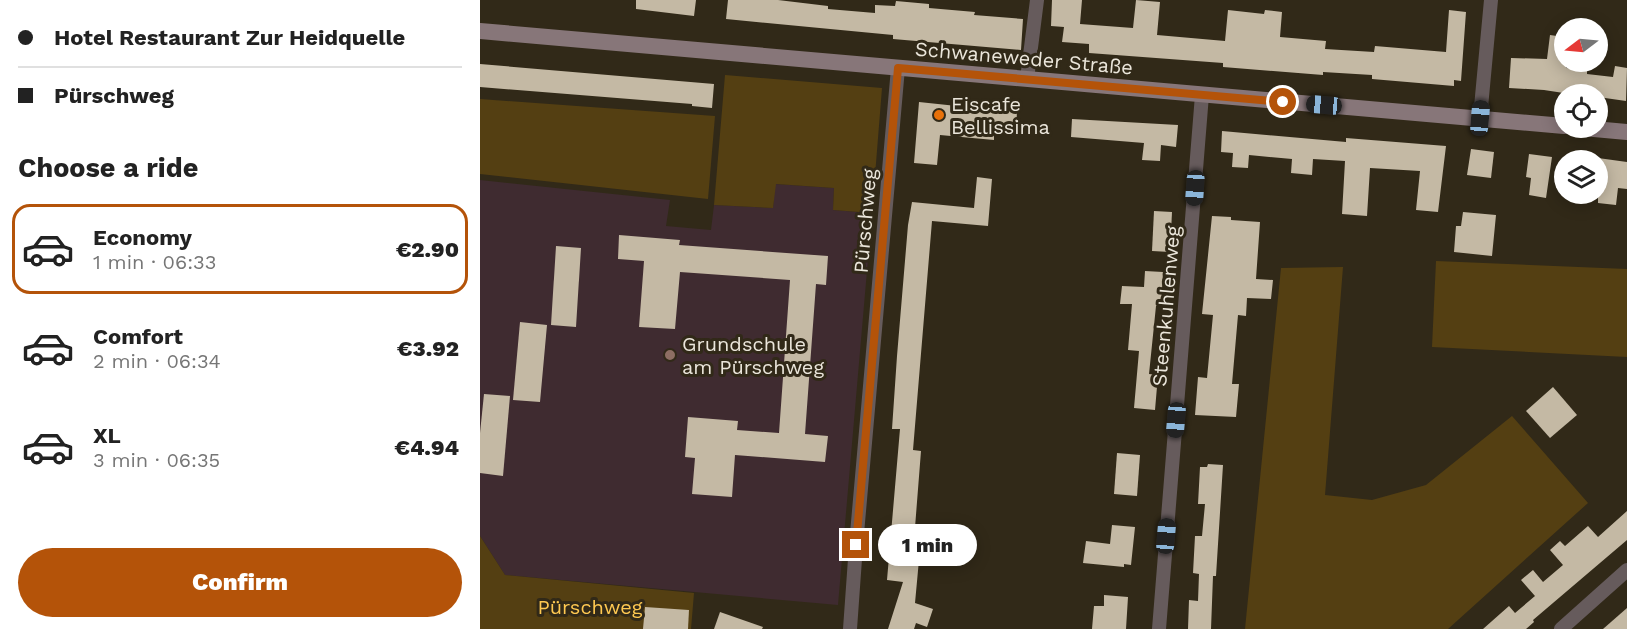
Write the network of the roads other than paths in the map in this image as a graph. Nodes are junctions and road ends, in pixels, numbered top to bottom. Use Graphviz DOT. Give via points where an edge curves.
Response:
graph roads {
  1 [pos="1037,0"];
  2 [pos="1491,0"];
  3 [pos="480,31"];
  4 [pos="898,68"];
  5 [pos="1027,79"];
  6 [pos="1202,95"];
  7 [pos="1480,118"];
  8 [pos="1554,125"];
  9 [pos="1608,130"];
  10 [pos="1627,132"];
  11 [pos="1627,570"];
  12 [pos="850,629"];
  13 [pos="1159,629"];
  14 [pos="1561,629"];
  1 -- 5 [label="street"];
  2 -- 7 [label="street"];
  3 -- 4 [label="main road, Schwaneweder Straße"];
  4 -- 5 [label="main road, Schwaneweder Straße"];
  4 -- 12 [label="street, Pürschweg"];
  5 -- 6 [label="main road, Schwaneweder Straße"];
  6 -- 7 [label="main road, Schwaneweder Straße"];
  6 -- 13 [label="street, Steenkuhlenweg"];
  7 -- 8 [label="main road, Schwaneweder Straße"];
  9 -- 10 [label="main road"];
  11 -- 14 [label="street"];
}
